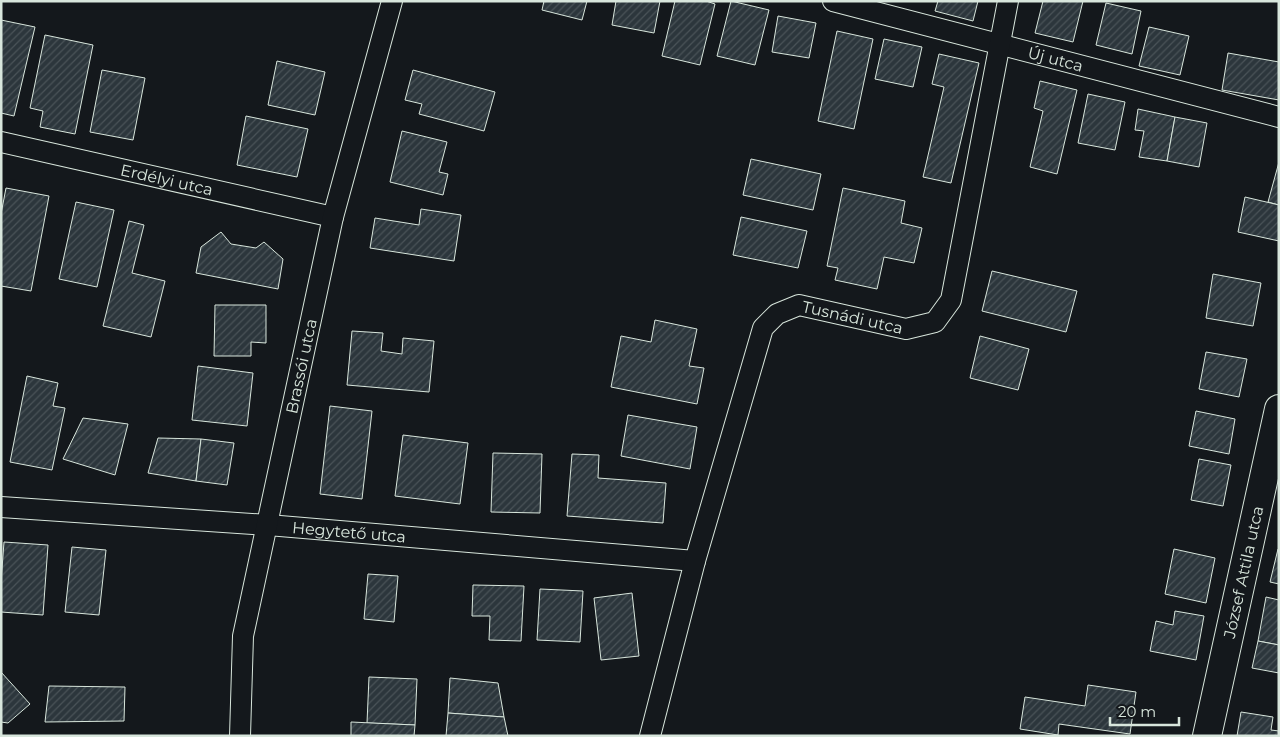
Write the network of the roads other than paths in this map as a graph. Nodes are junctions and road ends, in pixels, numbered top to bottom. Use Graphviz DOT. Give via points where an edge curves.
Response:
graph roads {
  1 [pos="392,1"];
  2 [pos="834,1"];
  3 [pos="1008,1"];
  4 [pos="1000,43"];
  5 [pos="1279,117"];
  6 [pos="1,142"];
  7 [pos="333,217"];
  8 [pos="1279,409"];
  9 [pos="1,507"];
  10 [pos="268,525"];
  11 [pos="695,561"];
  12 [pos="240,736"];
  13 [pos="650,736"];
  14 [pos="1207,736"];
  1 -- 7 [label="street, Brassói utca"];
  2 -- 4 [label="street, Új utca"];
  3 -- 4 [label="street, Tusnádi utca"];
  4 -- 5 [label="street, Új utca"];
  4 -- 11 [label="street, Tusnádi utca" via="951,300 935,322 906,329 799,305 777,314 764,328"];
  6 -- 7 [label="street, Erdélyi utca"];
  7 -- 10 [label="street, Brassói utca"];
  8 -- 14 [label="street, József Attila utca"];
  9 -- 10 [label="street, Hegytető utca"];
  10 -- 11 [label="street, Hegytető utca"];
  10 -- 12 [label="street, Brassói utca" via="243,636"];
  11 -- 13 [label="street, Tusnádi utca"];
}
